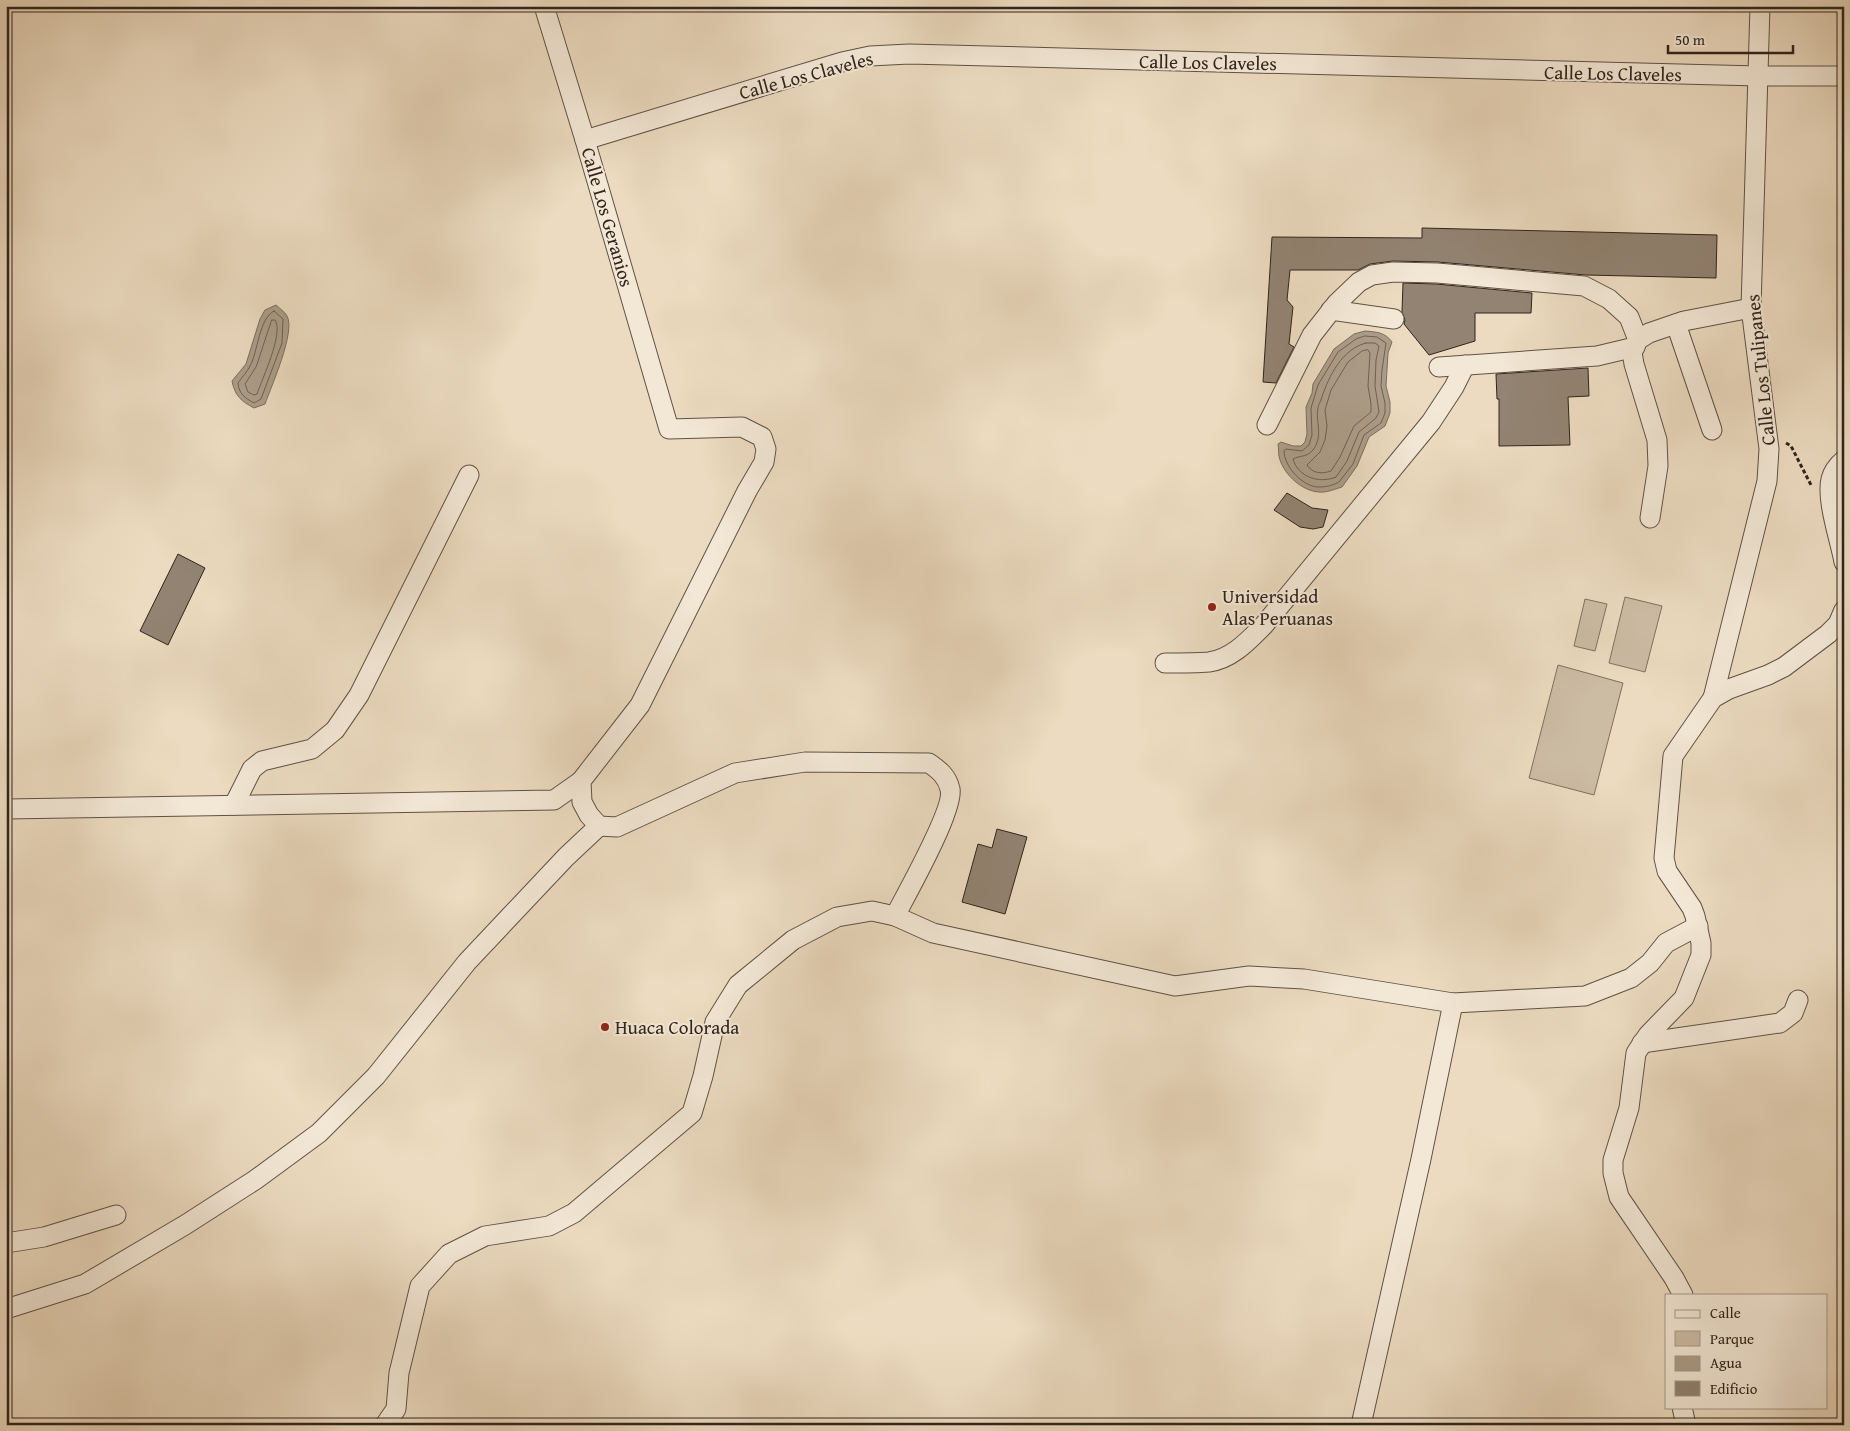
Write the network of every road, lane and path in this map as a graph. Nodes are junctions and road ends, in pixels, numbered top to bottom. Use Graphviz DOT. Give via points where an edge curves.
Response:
graph roads {
  1 [pos="544,6"];
  2 [pos="1760,6"];
  3 [pos="1758,76"];
  4 [pos="1844,76"];
  5 [pos="585,140"];
  6 [pos="1751,308"];
  7 [pos="1332,310"];
  8 [pos="1394,318"];
  9 [pos="1676,324"];
  10 [pos="1636,343"];
  11 [pos="1465,365"];
  12 [pos="1439,367"];
  13 [pos="1267,425"];
  14 [pos="1712,430"];
  15 [pos="1844,460"];
  16 [pos="1844,472"];
  17 [pos="469,475"];
  18 [pos="1844,499"];
  19 [pos="1650,518"];
  20 [pos="1844,562"];
  21 [pos="1844,610"];
  22 [pos="1838,630"];
  23 [pos="1165,663"];
  24 [pos="1713,698"];
  25 [pos="581,782"];
  26 [pos="234,805"];
  27 [pos="6,809"];
  28 [pos="599,826"];
  29 [pos="895,916"];
  30 [pos="1698,926"];
  31 [pos="1798,1000"];
  32 [pos="1454,1003"];
  33 [pos="1642,1043"];
  34 [pos="116,1215"];
  35 [pos="6,1243"];
  36 [pos="1682,1294"];
  37 [pos="6,1309"];
  38 [pos="1682,1408"];
  39 [pos="385,1425"];
  40 [pos="1361,1425"];
  41 [pos="1686,1425"];
  1 -- 5 [label="street, Calle Los Geranios"];
  2 -- 3 [label="street, Calle Los Tulipanes"];
  3 -- 4 [label="street, Calle Los Claveles"];
  3 -- 5 [label="street, Calle Los Claveles" via="909,54 870,56"];
  3 -- 6 [label="street, Calle Los Tulipanes"];
  5 -- 25 [label="street, Calle Los Geranios" via="669,429 742,427 762,437 766,449 764,462 640,705"];
  6 -- 9 [label="street"];
  6 -- 24 [label="street, Calle Los Tulipanes" via="1769,465"];
  7 -- 8 [label="street"];
  7 -- 10 [label="street" via="1359,282 1372,275 1393,272 1584,286 1609,299 1629,317"];
  7 -- 13 [label="street" via="1312,336"];
  9 -- 10 [label="street" via="1649,333"];
  9 -- 14 [label="street"];
  10 -- 11 [label="street" via="1597,356"];
  10 -- 19 [label="street" via="1632,352 1634,364 1659,452"];
  11 -- 12 [label="street"];
  11 -- 23 [label="street" via="1431,422 1264,625 1243,645 1211,662"];
  15 -- 20 [label="street" via="1832,473 1830,489"];
  16 -- 18 [label="street"];
  17 -- 26 [label="street" via="359,695 335,730 312,749 262,761 252,769"];
  21 -- 22 [label="street"];
  22 -- 24 [label="street" via="1784,667"];
  24 -- 30 [label="street" via="1673,756 1664,848 1667,871 1692,908"];
  25 -- 26 [label="street" via="554,800"];
  25 -- 28 [label="street" via="582,802"];
  26 -- 27 [label="street"];
  28 -- 29 [label="street" via="617,827 735,773 805,762 929,763 943,773 951,791 940,829"];
  28 -- 37 [label="street" via="467,962 376,1076 319,1132 255,1180 85,1284"];
  29 -- 32 [label="street" via="933,933 1175,986 1249,976 1304,979"];
  29 -- 39 [label="street" via="872,911 837,917 793,940 738,985 715,1022 692,1112 574,1213 549,1226 485,1236 449,1254 420,1286 399,1373 396,1409"];
  30 -- 32 [label="street" via="1666,943 1650,963 1631,978 1585,996"];
  30 -- 33 [label="street" via="1700,955 1684,998"];
  31 -- 33 [label="street" via="1793,1013 1772,1025"];
  32 -- 40 [label="street"];
  33 -- 36 [label="street" via="1636,1053 1629,1108 1613,1160 1615,1183 1619,1196"];
  34 -- 35 [label="street" via="44,1238"];
  38 -- 41 [label="street"];
}
